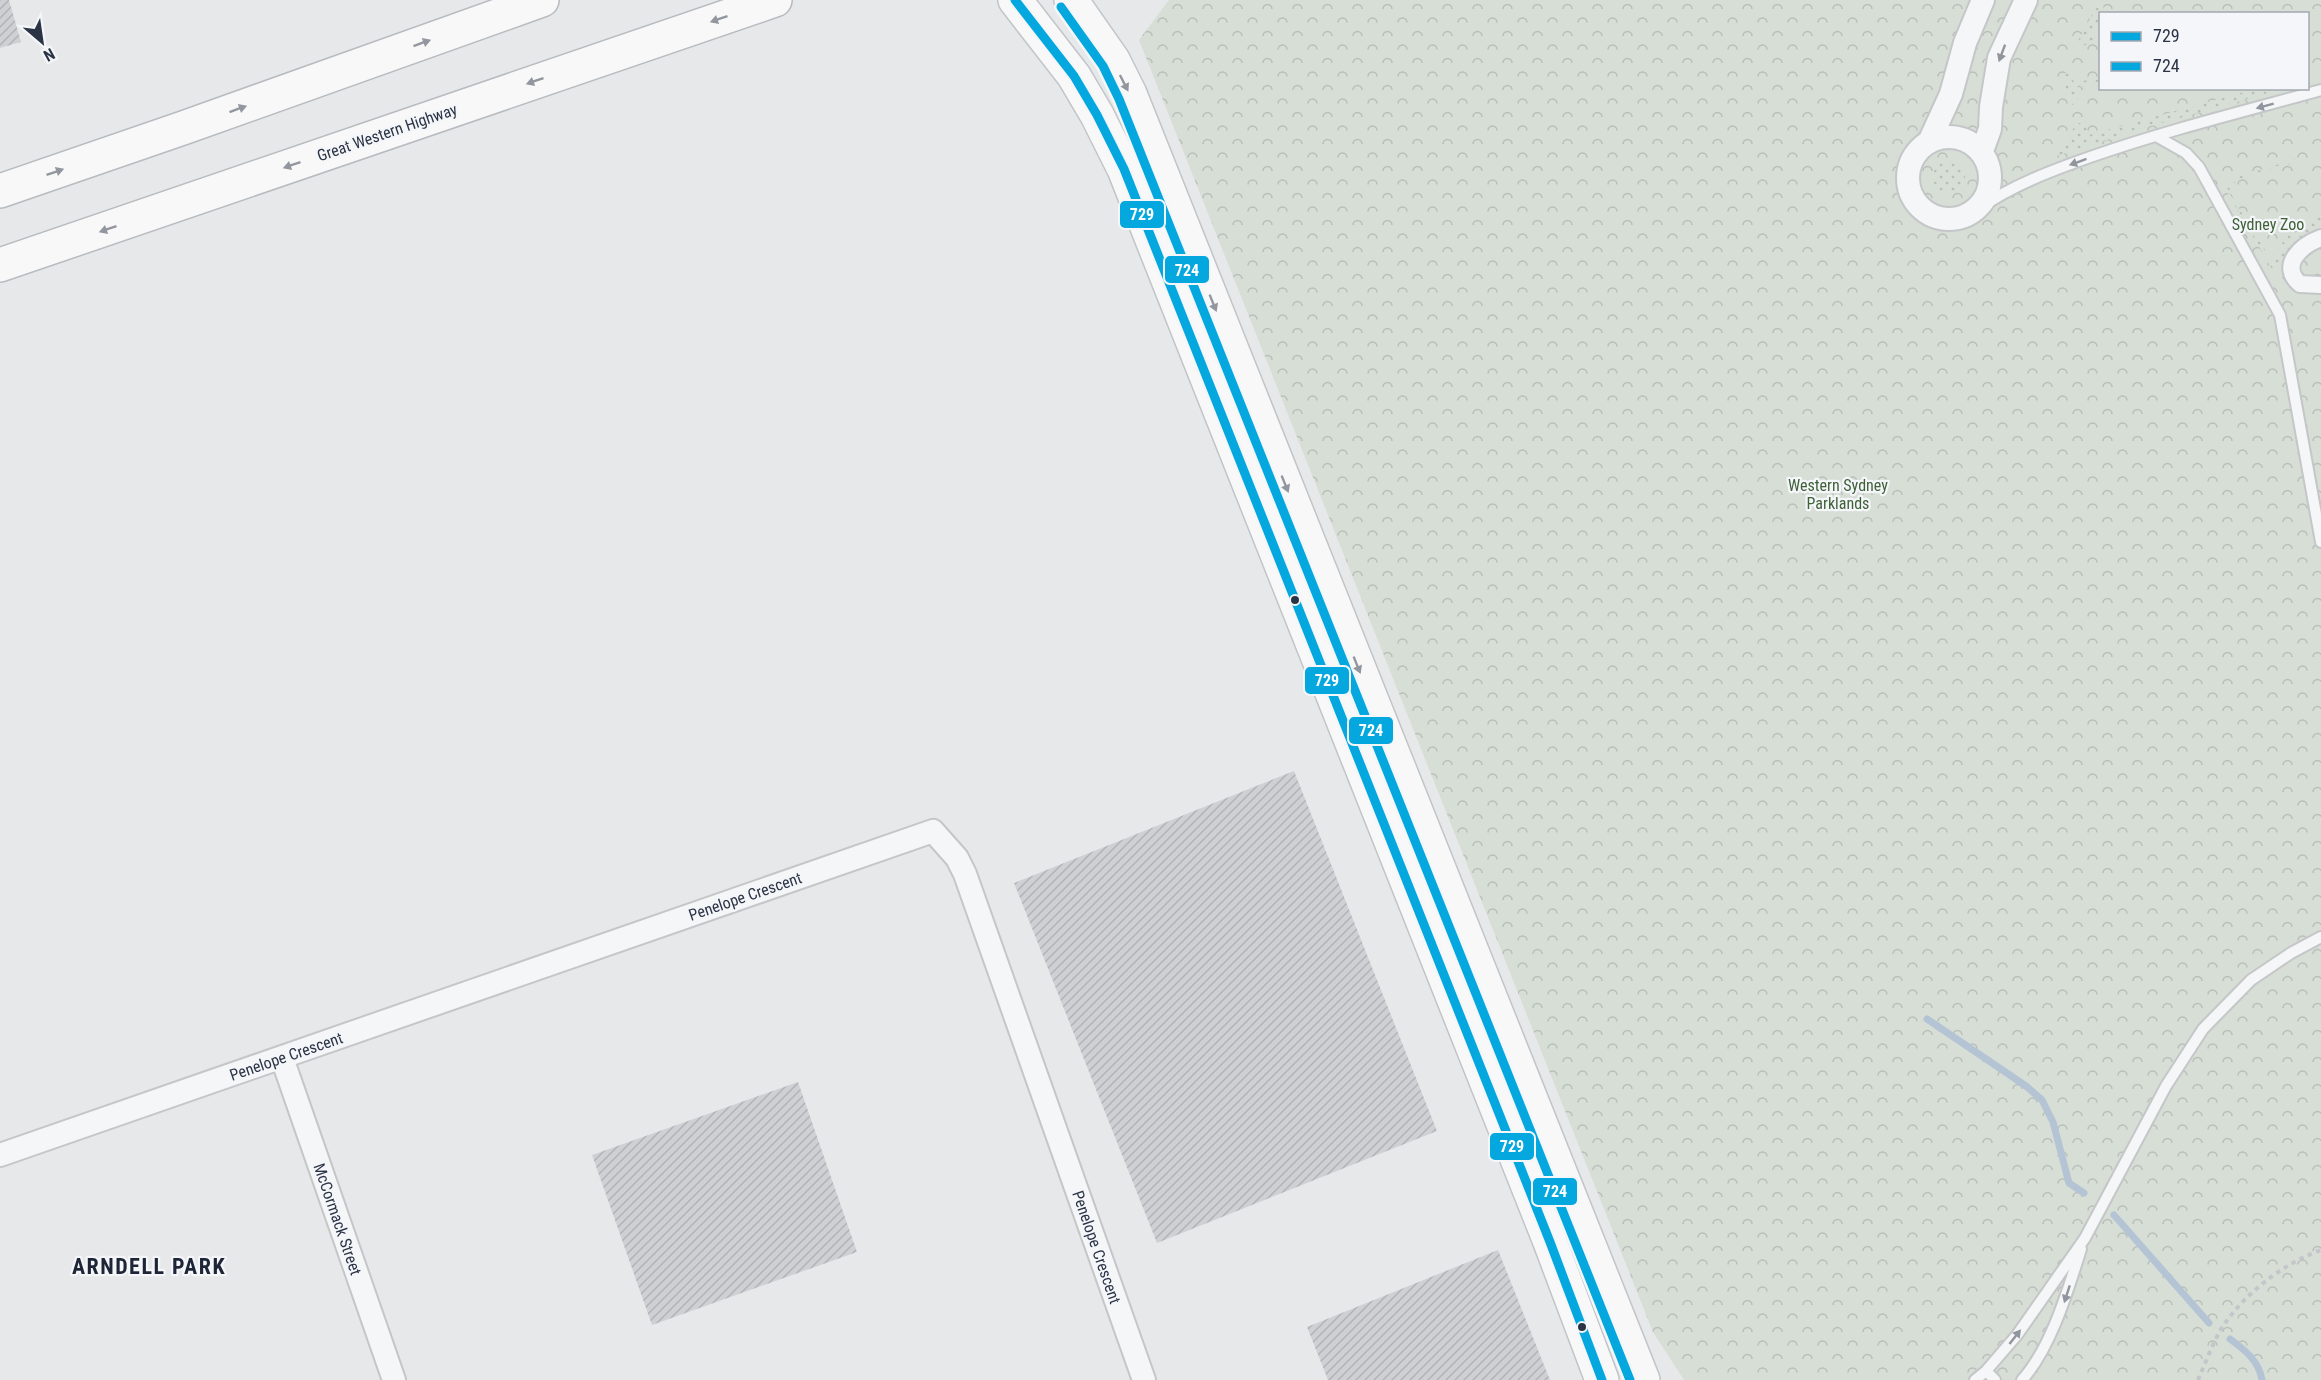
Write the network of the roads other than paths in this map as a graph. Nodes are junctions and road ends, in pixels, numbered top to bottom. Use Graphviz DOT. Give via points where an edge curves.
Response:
graph roads {
  1 [pos="542,0"];
  2 [pos="775,0"];
  3 [pos="1015,0"];
  4 [pos="1983,0"];
  5 [pos="2026,0"];
  6 [pos="1078,5"];
  7 [pos="2321,90"];
  8 [pos="2156,136"];
  9 [pos="1929,142"];
  10 [pos="1982,151"];
  11 [pos="0,191"];
  12 [pos="1977,210"];
  13 [pos="2321,238"];
  14 [pos="0,265"];
  15 [pos="2321,285"];
  16 [pos="2321,542"];
  17 [pos="2321,937"];
  18 [pos="282,1058"];
  19 [pos="0,1155"];
  20 [pos="2085,1238"];
  21 [pos="1632,1350"];
  22 [pos="1986,1371"];
  23 [pos="394,1380"];
  24 [pos="1143,1380"];
  25 [pos="1602,1380"];
  26 [pos="1644,1380"];
  27 [pos="1655,1380"];
  28 [pos="1975,1380"];
  29 [pos="1995,1380"];
  30 [pos="2022,1380"];
  11 -- 1 [label="main road, one-way"];
  2 -- 14 [label="main road, Great Western Highway, one-way"];
  3 -- 25 [label="main road" via="1074,76 1124,169"];
  4 -- 9 [label="street" via="1965,43 1951,93"];
  5 -- 10 [label="street, one-way" via="2000,58 1990,107 1990,129"];
  6 -- 21 [label="main road, one-way" via="1130,94"];
  7 -- 8 [label="lane, one-way"];
  8 -- 12 [label="lane, one-way" via="2053,171 1995,196"];
  8 -- 16 [label="lane" via="2186,153 2199,167 2280,315"];
  9 -- 10 [label="street" via="1940,138 1963,139"];
  9 -- 12 [label="street" via="1909,167 1910,191 1918,206 1947,220 1963,218"];
  10 -- 12 [label="street" via="1991,170 1991,185"];
  13 -- 15 [label="street" via="2295,255 2291,267 2300,284"];
  17 -- 20 [label="lane" via="2251,980 2203,1029 2166,1086"];
  18 -- 19 [label="street, Penelope Crescent"];
  18 -- 23 [label="street, McCormack Street"];
  18 -- 24 [label="street, Penelope Crescent" via="933,831 957,858 965,874"];
  22 -- 20 [label="lane, one-way" via="2017,1335"];
  20 -- 30 [label="lane, one-way" via="2065,1302"];
  21 -- 26 [label="main road"];
  21 -- 27 [label="main road"];
  22 -- 28 [label="lane"];
  22 -- 29 [label="lane"];
}
